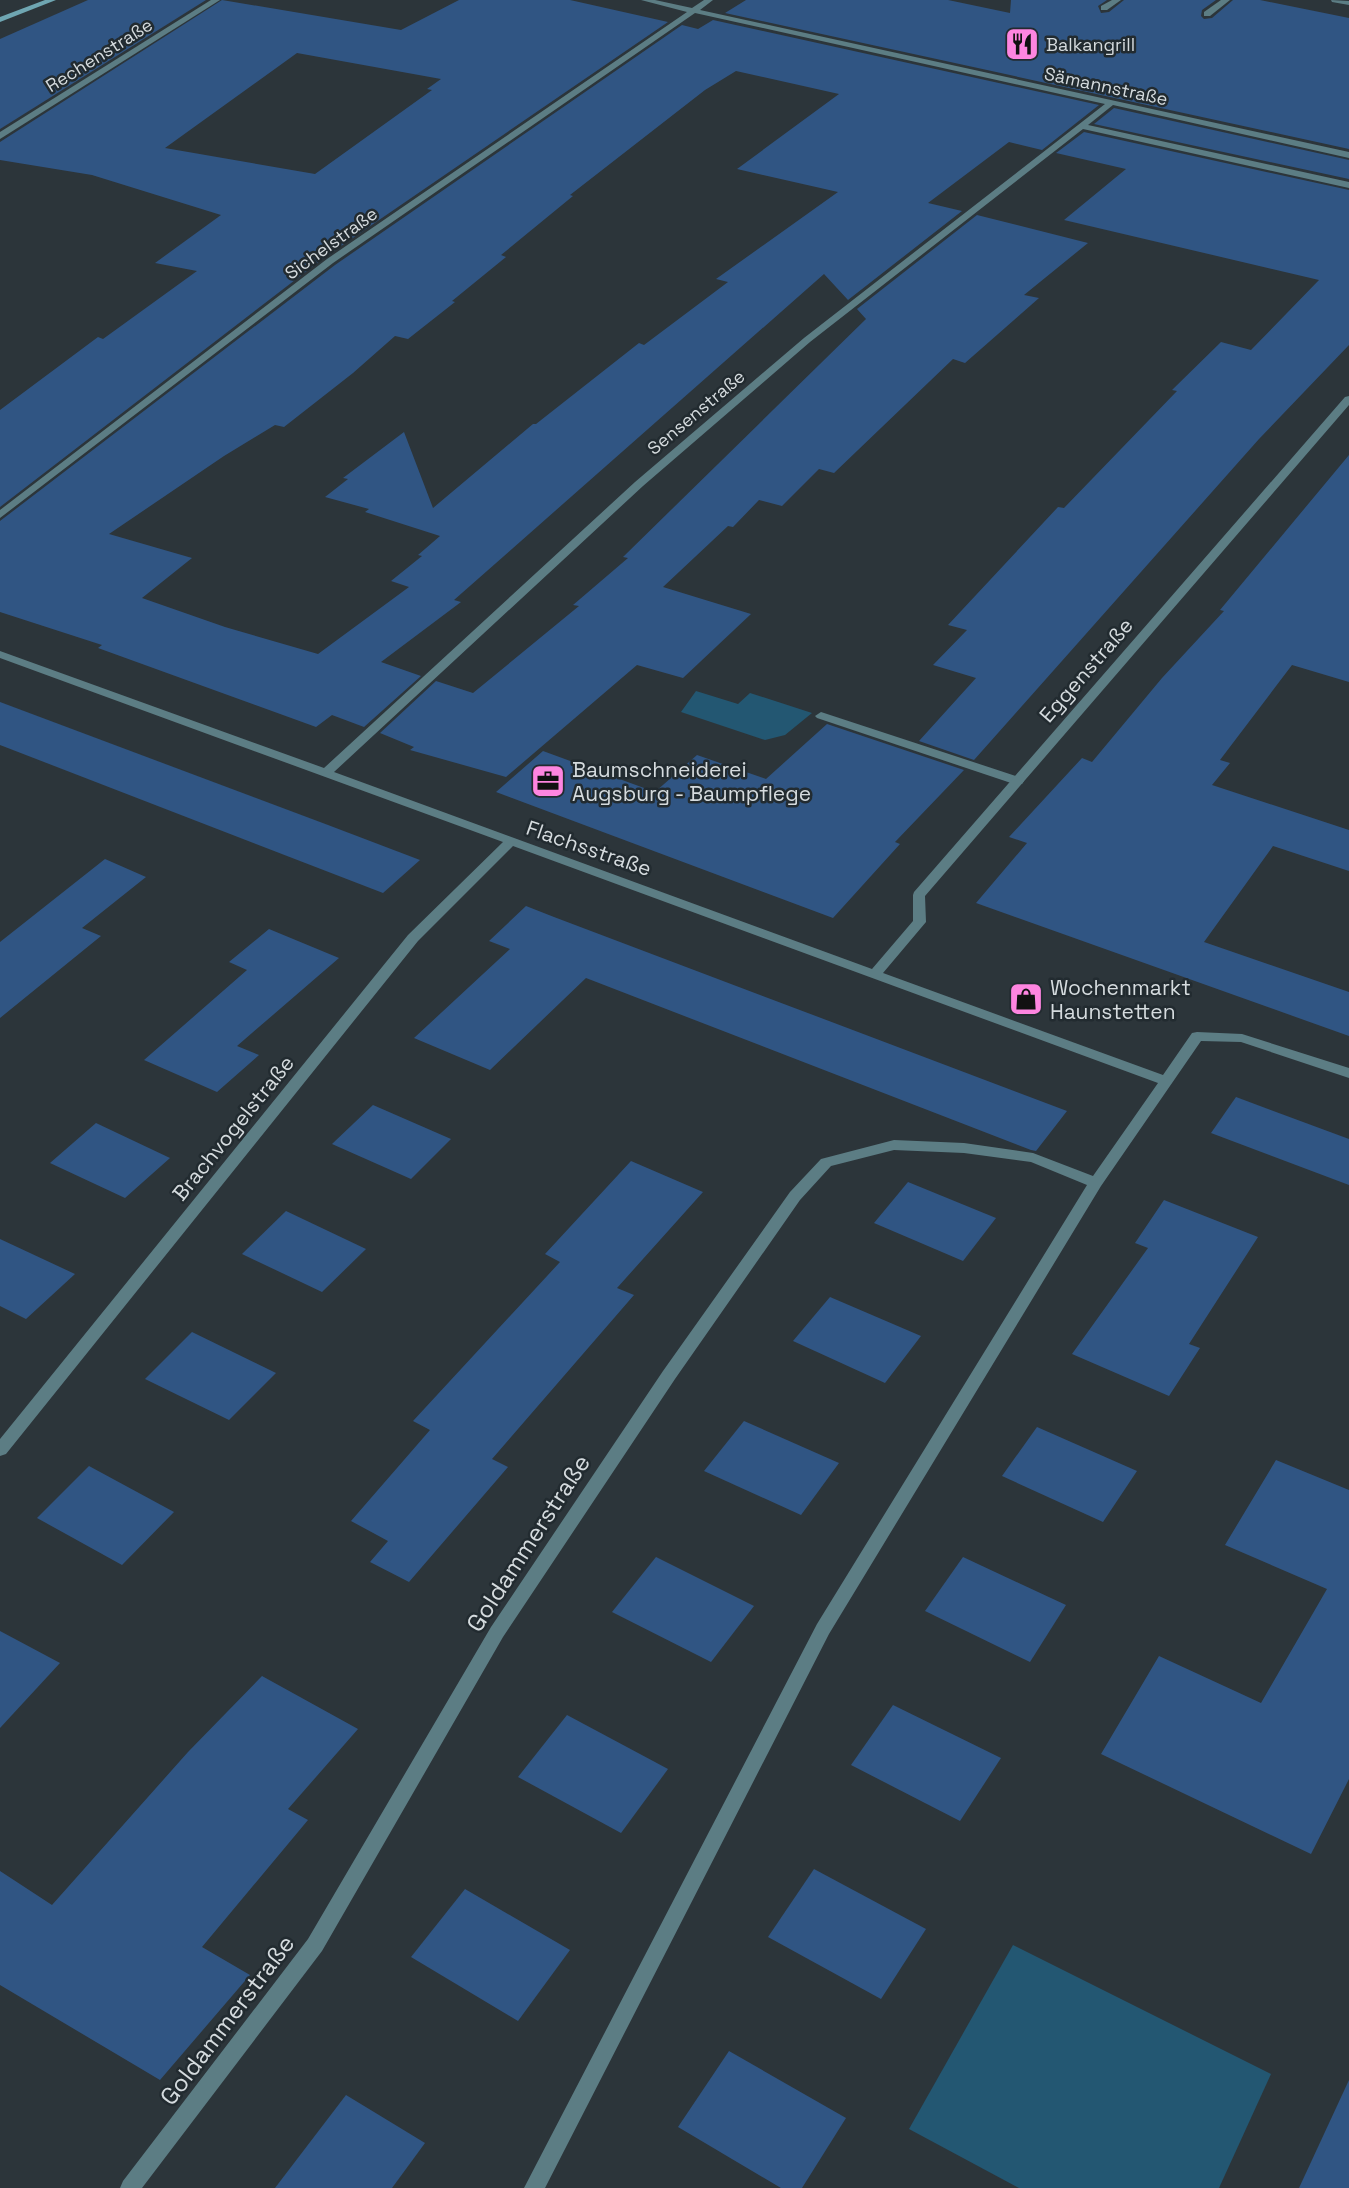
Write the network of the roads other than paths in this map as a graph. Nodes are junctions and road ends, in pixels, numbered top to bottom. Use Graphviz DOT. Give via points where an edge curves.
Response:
graph roads {
  1 [pos="52,0"];
  2 [pos="216,0"];
  3 [pos="645,0"];
  4 [pos="709,0"];
  5 [pos="1117,0"];
  6 [pos="1226,0"];
  7 [pos="1335,0"];
  8 [pos="1349,3"];
  9 [pos="1104,8"];
  10 [pos="692,11"];
  11 [pos="1207,15"];
  12 [pos="0,20"];
  13 [pos="1111,103"];
  14 [pos="1081,125"];
  15 [pos="0,136"];
  16 [pos="1349,155"];
  17 [pos="1349,185"];
  18 [pos="1349,399"];
  19 [pos="0,514"];
  20 [pos="0,654"];
  21 [pos="821,716"];
  22 [pos="327,774"];
  23 [pos="1018,781"];
  24 [pos="510,842"];
  25 [pos="874,975"];
  26 [pos="1349,1073"];
  27 [pos="1164,1080"];
  28 [pos="1096,1182"];
  29 [pos="0,1450"];
  30 [pos="130,2188"];
  31 [pos="534,2188"];
  1 -- 12 [label="street"];
  2 -- 15 [label="street, Rechenstraße"];
  3 -- 10 [label="street, Sämannstraße"];
  4 -- 10 [label="street"];
  5 -- 9 [label="street"];
  6 -- 11 [label="street"];
  7 -- 8 [label="street"];
  10 -- 13 [label="street, Sämannstraße"];
  10 -- 19 [label="street, Sichelstraße" via="330,261"];
  13 -- 14 [label="street, Sensenstraße"];
  13 -- 16 [label="street, Sämannstraße"];
  14 -- 17 [label="street"];
  14 -- 22 [label="street, Sensenstraße" via="807,340 639,484"];
  18 -- 23 [label="street, Eggenstraße"];
  20 -- 22 [label="street, Flachsstraße"];
  21 -- 23 [label="street"];
  22 -- 24 [label="street, Flachsstraße"];
  23 -- 25 [label="street, Eggenstraße" via="919,895 920,922"];
  24 -- 25 [label="street, Flachsstraße"];
  24 -- 29 [label="street, Brachvogelstraße" via="413,938"];
  25 -- 27 [label="street, Flachsstraße"];
  26 -- 27 [label="street" via="1242,1038 1197,1036"];
  27 -- 28 [label="street"];
  28 -- 30 [label="street, Goldammerstraße" via="1033,1158 964,1148 894,1145 827,1162 795,1196 496,1632 315,1945"];
  28 -- 31 [label="street" via="823,1629"];
}
